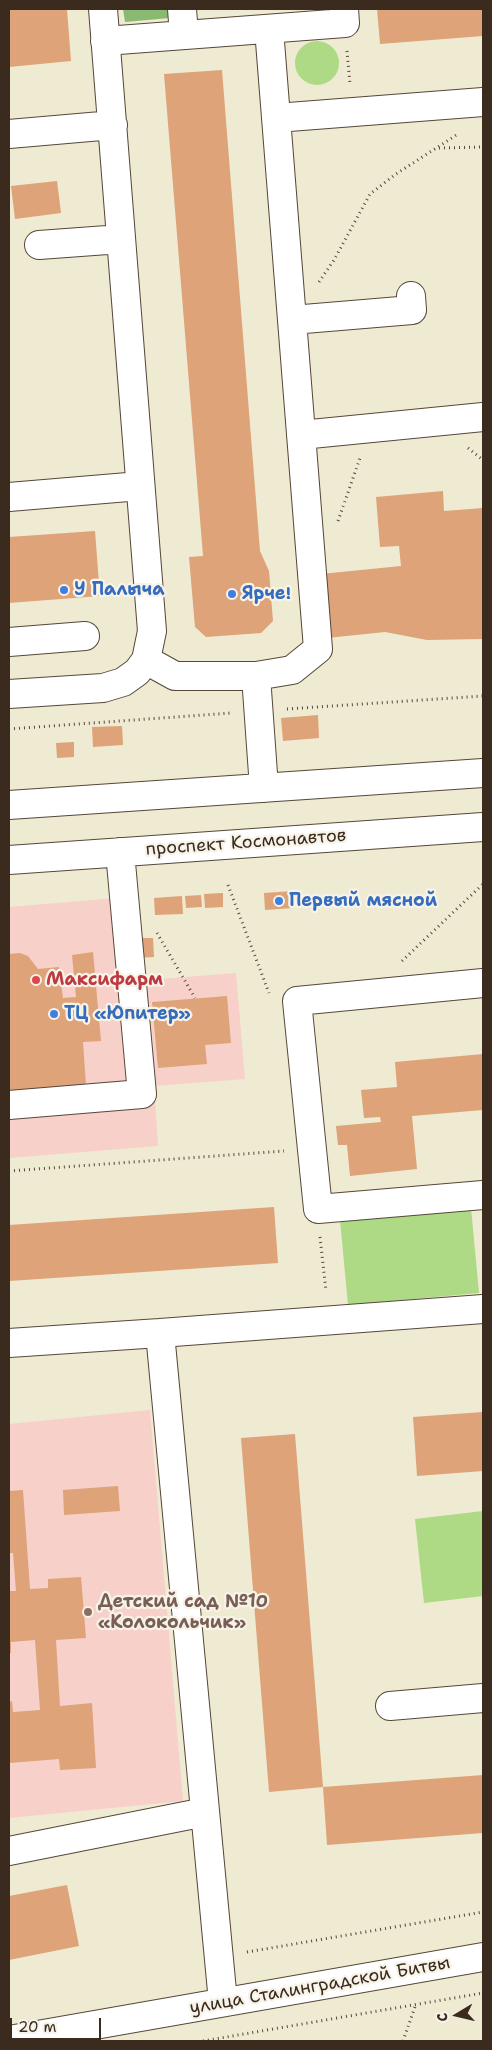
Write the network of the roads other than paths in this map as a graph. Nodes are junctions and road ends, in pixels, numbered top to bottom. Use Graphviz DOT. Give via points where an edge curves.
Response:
graph roads {
  1 [pos="103,9"];
  2 [pos="182,9"];
  3 [pos="344,16"];
  4 [pos="269,29"];
  5 [pos="184,35"];
  6 [pos="106,42"];
  7 [pos="483,102"];
  8 [pos="276,118"];
  9 [pos="112,125"];
  10 [pos="9,134"];
  11 [pos="121,239"];
  12 [pos="39,245"];
  13 [pos="411,296"];
  14 [pos="292,320"];
  15 [pos="483,417"];
  16 [pos="301,435"];
  17 [pos="140,486"];
  18 [pos="9,496"];
  19 [pos="85,636"];
  20 [pos="9,642"];
  21 [pos="146,660"];
  22 [pos="256,676"];
  23 [pos="9,694"];
  24 [pos="483,773"];
  25 [pos="264,788"];
  26 [pos="9,805"];
  27 [pos="483,827"];
  28 [pos="120,852"];
  29 [pos="9,860"];
  30 [pos="483,983"];
  31 [pos="9,1105"];
  32 [pos="483,1194"];
  33 [pos="483,1309"];
  34 [pos="160,1333"];
  35 [pos="9,1343"];
  36 [pos="483,1698"];
  37 [pos="390,1706"];
  38 [pos="205,1812"];
  39 [pos="9,1851"];
  40 [pos="483,1957"];
  41 [pos="223,2002"];
  42 [pos="9,2040"];
  1 -- 6 [label="street"];
  2 -- 5 [label="street"];
  3 -- 4 [label="street"];
  4 -- 5 [label="street"];
  4 -- 8 [label="street"];
  5 -- 6 [label="street"];
  6 -- 9 [label="street"];
  7 -- 8 [label="street"];
  8 -- 14 [label="street"];
  9 -- 10 [label="street"];
  9 -- 11 [label="street"];
  11 -- 12 [label="street"];
  11 -- 17 [label="street"];
  13 -- 14 [label="street" via="412,310"];
  14 -- 16 [label="street"];
  15 -- 16 [label="street"];
  16 -- 22 [label="street" via="318,649 292,670"];
  17 -- 18 [label="street"];
  17 -- 21 [label="street" via="152,631"];
  19 -- 20 [label="street"];
  21 -- 22 [label="street" via="175,676"];
  21 -- 23 [label="street" via="123,682 103,688"];
  22 -- 25 [label="street"];
  24 -- 25 [label="street"];
  25 -- 26 [label="street"];
  27 -- 28 [label="street, проспект Космонавтов"];
  28 -- 29 [label="street, проспект Космонавтов"];
  28 -- 31 [label="street" via="142,1094"];
  30 -- 32 [label="street" via="297,1001 318,1209"];
  33 -- 34 [label="street"];
  34 -- 35 [label="street"];
  34 -- 38 [label="street"];
  36 -- 37 [label="street"];
  38 -- 39 [label="street"];
  38 -- 41 [label="street"];
  40 -- 41 [label="street, улица Сталинградской Битвы"];
  41 -- 42 [label="street, улица Сталинградской Битвы"];
}
